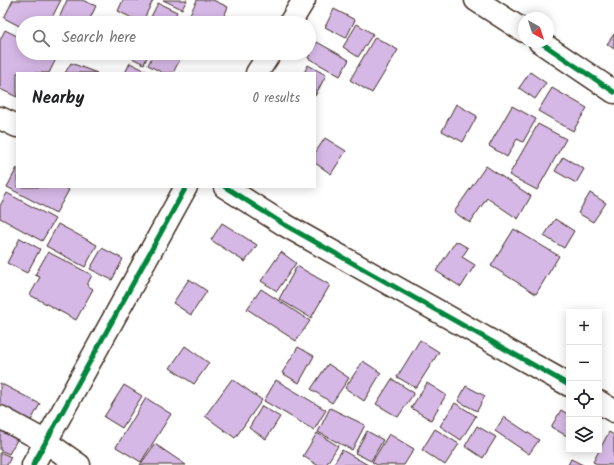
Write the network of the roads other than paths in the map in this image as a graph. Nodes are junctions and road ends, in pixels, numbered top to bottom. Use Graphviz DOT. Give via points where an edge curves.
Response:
graph roads {
  1 [pos="304,0"];
  2 [pos="476,0"];
  3 [pos="294,16"];
  4 [pos="518,28"];
  5 [pos="549,48"];
  6 [pos="265,60"];
  7 [pos="258,72"];
  8 [pos="614,92"];
  9 [pos="0,118"];
  10 [pos="16,126"];
  11 [pos="185,188"];
  12 [pos="227,188"];
  13 [pos="566,383"];
  14 [pos="602,404"];
  15 [pos="614,411"];
  16 [pos="0,417"];
  17 [pos="46,442"];
  18 [pos="33,465"];
  19 [pos="79,465"];
  1 -- 3 [label="street"];
  2 -- 4 [label="street"];
  5 -- 8 [label="street"];
  6 -- 7 [label="street"];
  9 -- 10 [label="street"];
  11 -- 17 [label="street"];
  12 -- 13 [label="street" via="285,225"];
  14 -- 15 [label="street"];
  16 -- 17 [label="street"];
  17 -- 18 [label="street"];
  17 -- 19 [label="street"];
}
